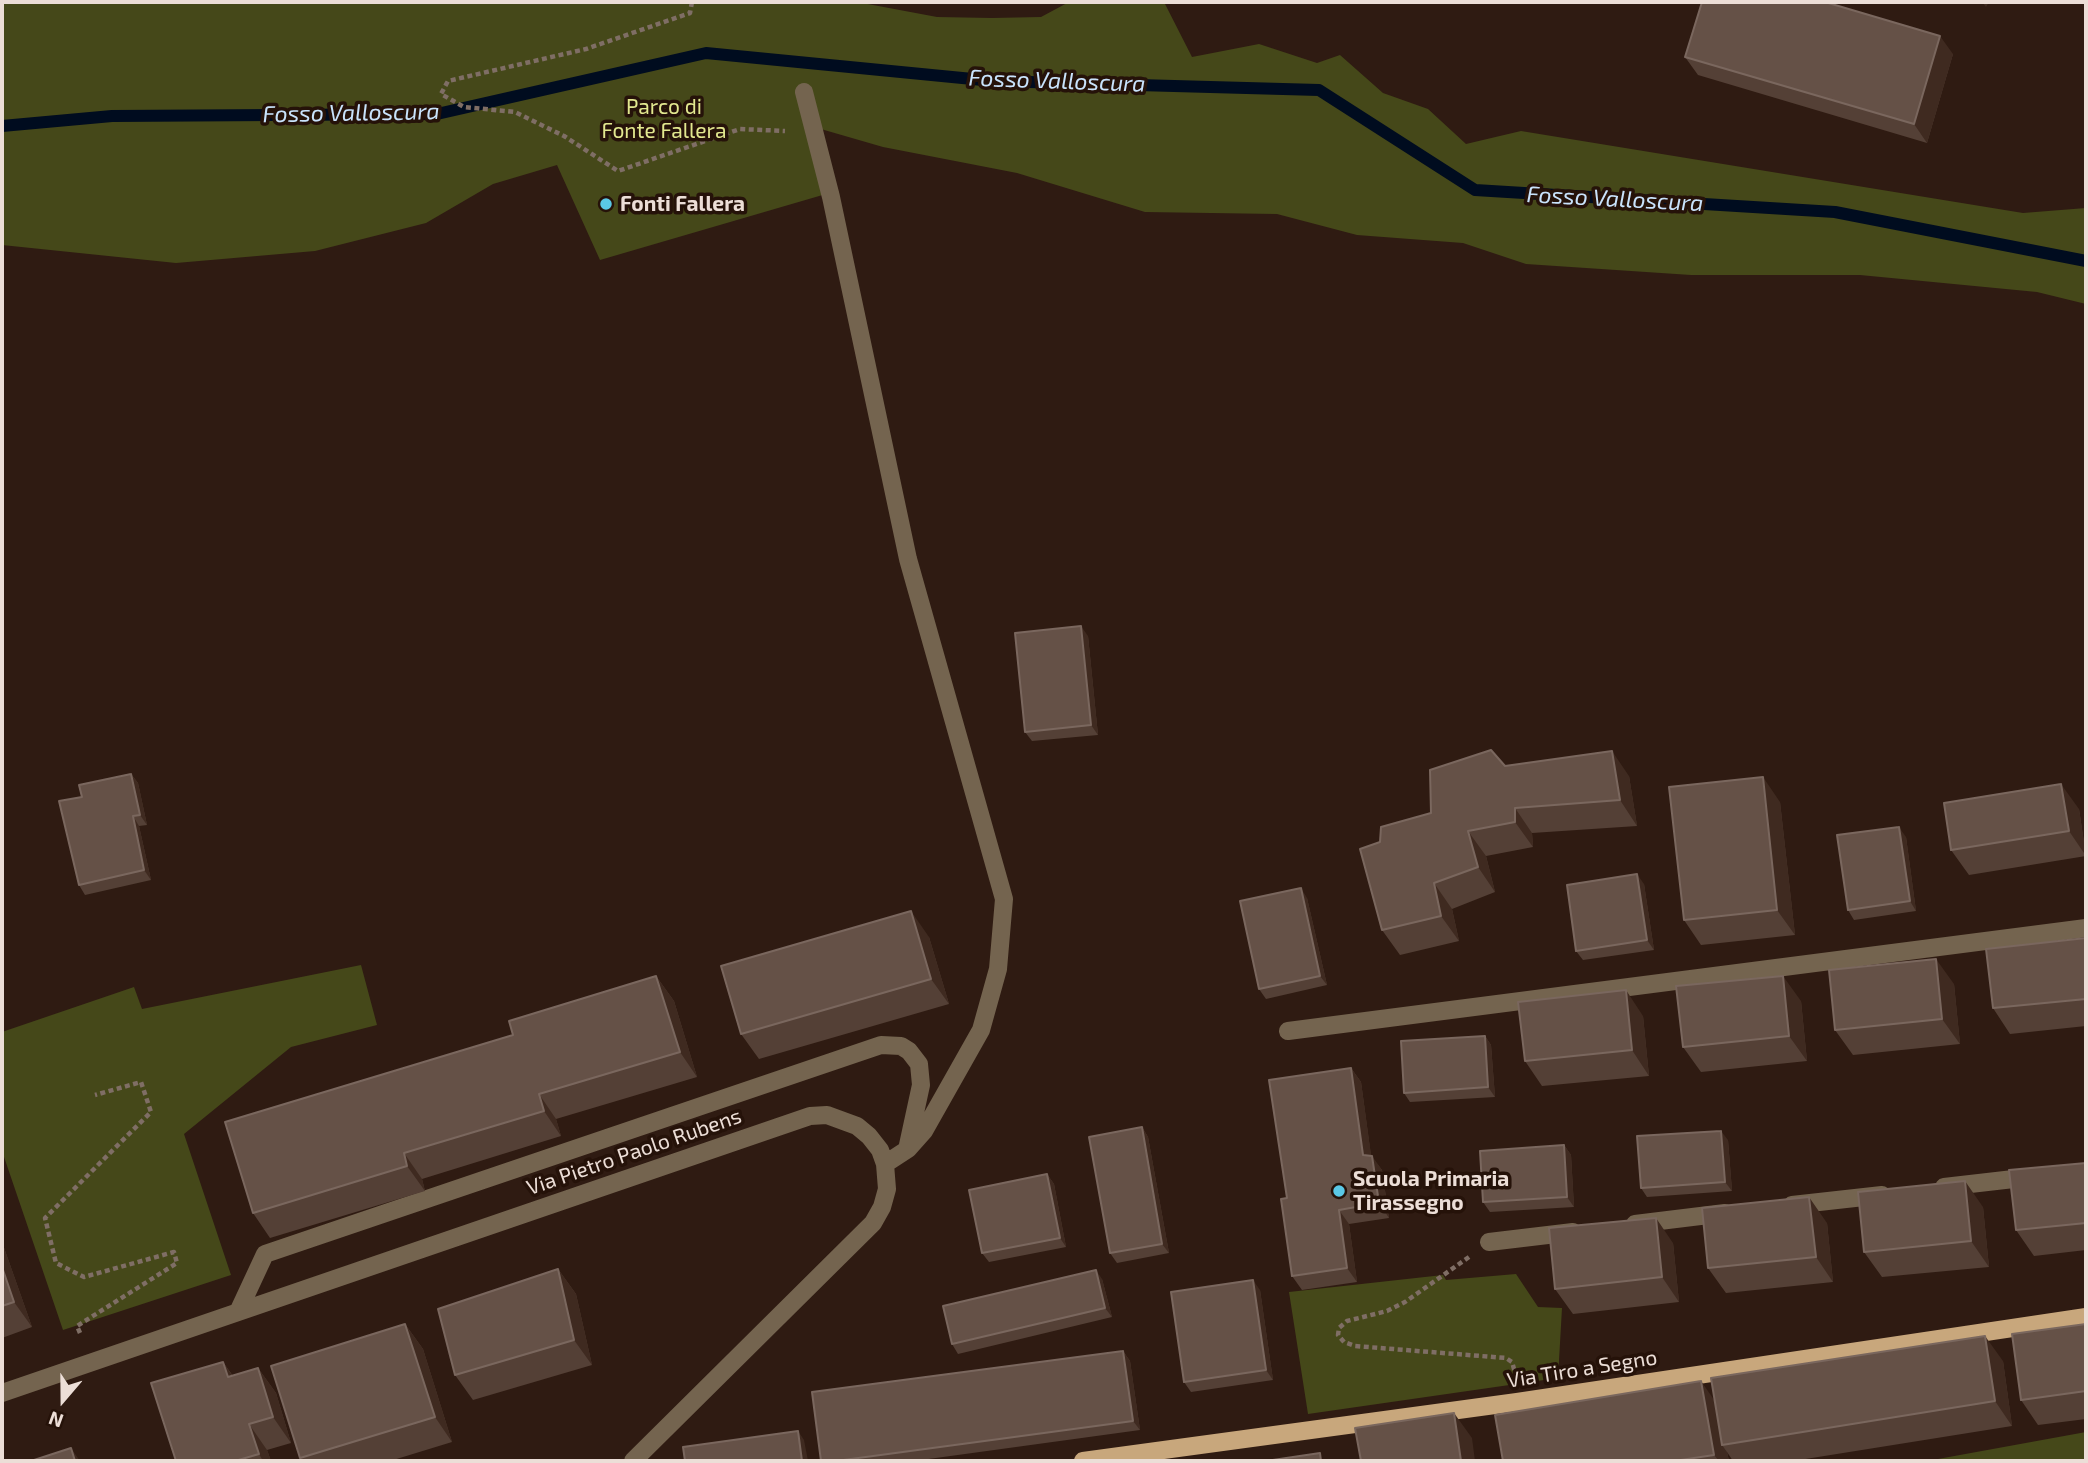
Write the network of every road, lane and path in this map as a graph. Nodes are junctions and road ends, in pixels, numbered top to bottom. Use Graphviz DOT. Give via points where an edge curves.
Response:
graph roads {
  1 [pos="692,2"];
  2 [pos="804,92"];
  3 [pos="814,132"];
  4 [pos="2086,928"];
  5 [pos="1288,1031"];
  6 [pos="95,1095"];
  7 [pos="908,1149"];
  8 [pos="885,1164"];
  9 [pos="2045,1175"];
  10 [pos="1934,1188"];
  11 [pos="1906,1192"];
  12 [pos="1781,1207"];
  13 [pos="1739,1212"];
  14 [pos="1614,1227"];
  15 [pos="1586,1230"];
  16 [pos="1489,1242"];
  17 [pos="1443,1275"];
  18 [pos="238,1312"];
  19 [pos="2086,1317"];
  20 [pos="80,1333"];
  21 [pos="1516,1380"];
  22 [pos="2,1393"];
  23 [pos="633,1461"];
  24 [pos="1083,1461"];
  1 -- 3 [label="path" via="690,13 586,48 448,81 441,94 464,107 515,113 564,135 618,171 740,129"];
  2 -- 3 [label="street"];
  3 -- 7 [label="street" via="908,559 1004,899 998,969 981,1030 924,1131"];
  4 -- 5 [label="street"];
  6 -- 20 [label="path" via="141,1082 151,1112 45,1218 56,1263 84,1277 174,1252 177,1263 77,1326"];
  7 -- 8 [label="street"];
  7 -- 18 [label="street" via="921,1085 919,1064 901,1046 881,1045 265,1254"];
  8 -- 18 [label="street, Via Pietro Paolo Rubens" via="880,1150 857,1125 827,1115 810,1116"];
  8 -- 23 [label="street" via="887,1189 873,1223"];
  9 -- 10 [label="street"];
  11 -- 12 [label="street"];
  13 -- 14 [label="street"];
  15 -- 16 [label="street"];
  17 -- 21 [label="path" via="1387,1311 1347,1321 1338,1335 1355,1346 1506,1358"];
  18 -- 22 [label="street, Via Pietro Paolo Rubens"];
  19 -- 24 [label="main road, Via Tiro a Segno" via="1477,1408"];
}
